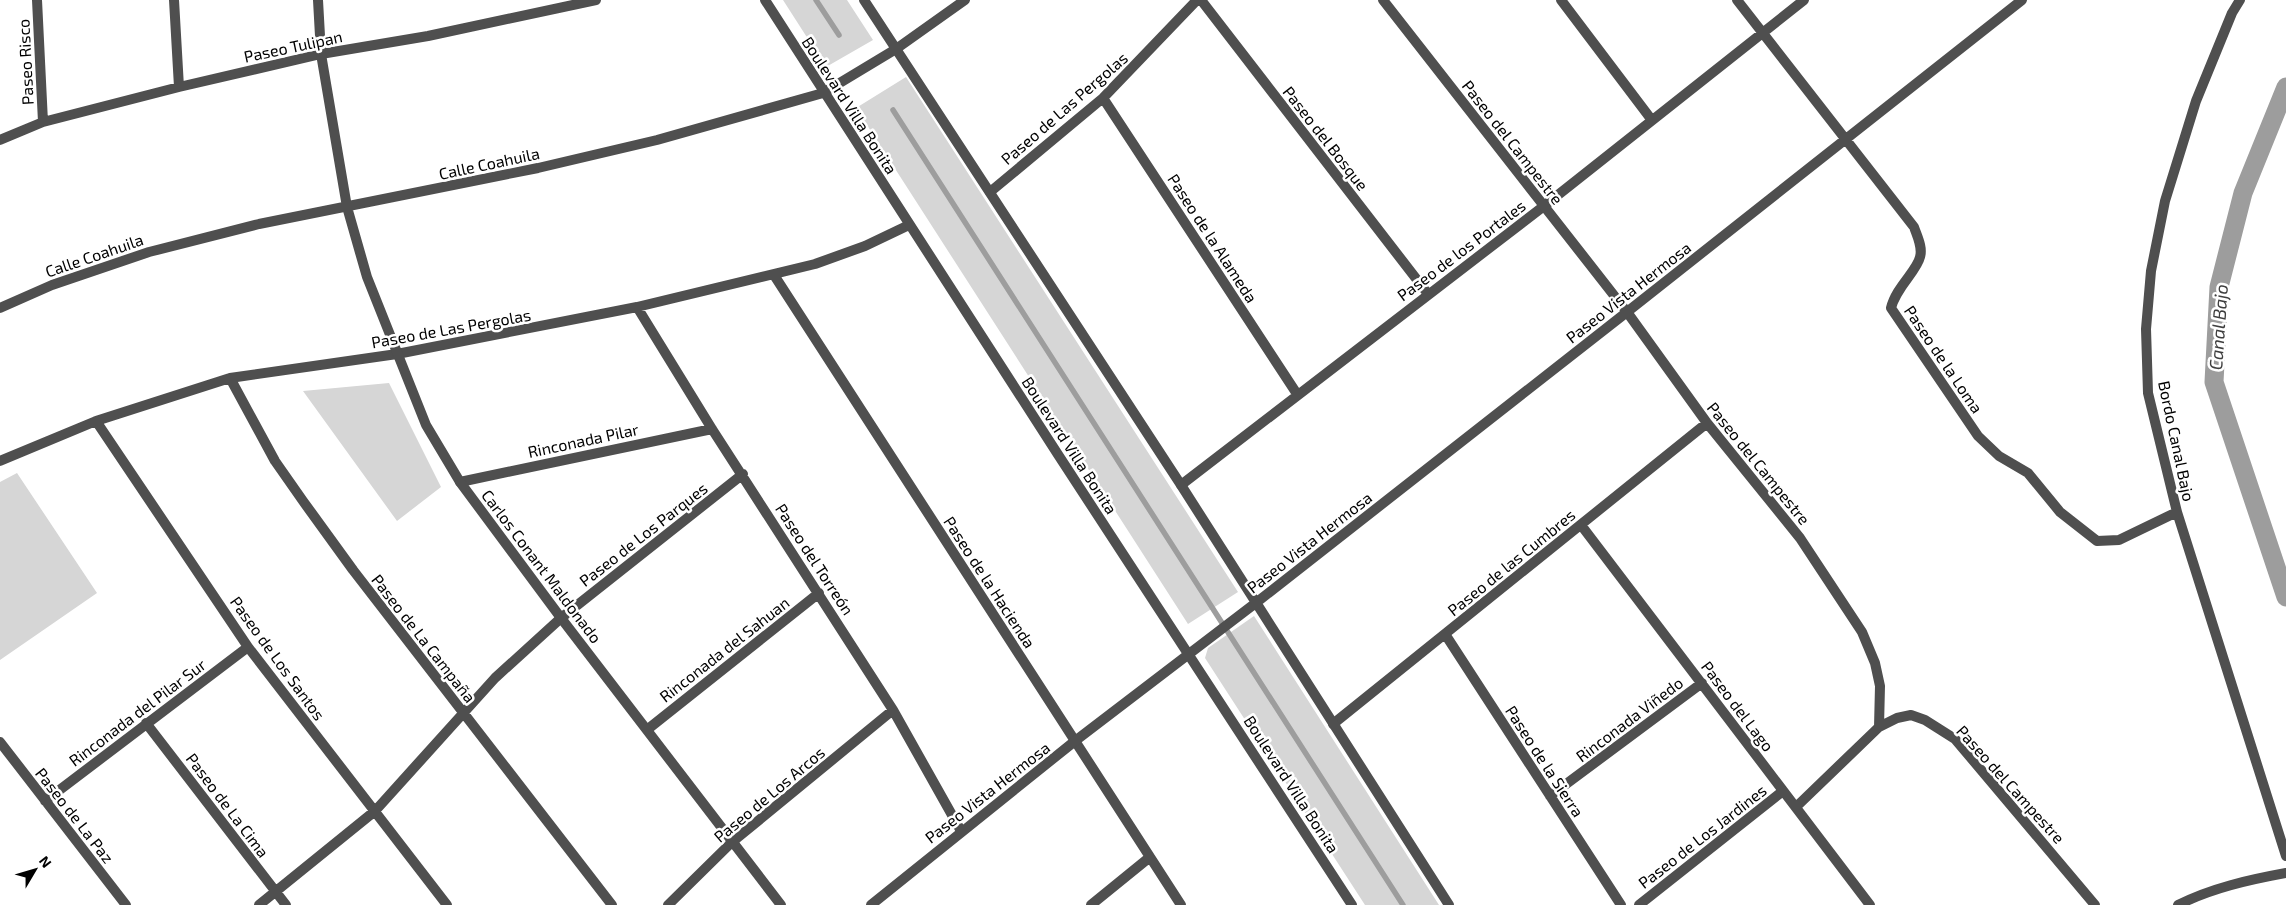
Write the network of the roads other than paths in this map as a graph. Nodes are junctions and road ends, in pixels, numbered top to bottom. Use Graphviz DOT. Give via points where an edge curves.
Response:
graph roads {
  1 [pos="36,0"];
  2 [pos="174,0"];
  3 [pos="318,0"];
  4 [pos="596,0"];
  5 [pos="765,0"];
  6 [pos="864,0"];
  7 [pos="965,0"];
  8 [pos="1197,0"];
  9 [pos="1201,0"];
  10 [pos="1383,0"];
  11 [pos="1561,0"];
  12 [pos="1737,0"];
  13 [pos="1804,0"];
  14 [pos="2022,0"];
  15 [pos="2240,0"];
  16 [pos="1763,33"];
  17 [pos="892,51"];
  18 [pos="321,54"];
  19 [pos="179,87"];
  20 [pos="823,93"];
  21 [pos="1103,98"];
  22 [pos="1651,119"];
  23 [pos="43,122"];
  24 [pos="0,140"];
  25 [pos="1845,141"];
  26 [pos="990,192"];
  27 [pos="1544,206"];
  28 [pos="347,207"];
  29 [pos="909,225"];
  30 [pos="774,275"];
  31 [pos="1428,294"];
  32 [pos="637,307"];
  33 [pos="0,308"];
  34 [pos="1627,312"];
  35 [pos="397,354"];
  36 [pos="230,378"];
  37 [pos="1297,394"];
  38 [pos="96,421"];
  39 [pos="1707,423"];
  40 [pos="712,429"];
  41 [pos="0,461"];
  42 [pos="743,474"];
  43 [pos="460,482"];
  44 [pos="1182,485"];
  45 [pos="2177,512"];
  46 [pos="1581,525"];
  47 [pos="819,593"];
  48 [pos="1254,604"];
  49 [pos="561,618"];
  50 [pos="1445,634"];
  51 [pos="248,647"];
  52 [pos="1192,651"];
  53 [pos="1702,683"];
  54 [pos="893,710"];
  55 [pos="463,713"];
  56 [pos="146,723"];
  57 [pos="1333,724"];
  58 [pos="1879,727"];
  59 [pos="648,729"];
  60 [pos="1075,741"];
  61 [pos="0,742"];
  62 [pos="1783,791"];
  63 [pos="1550,796"];
  64 [pos="45,801"];
  65 [pos="1796,807"];
  66 [pos="375,811"];
  67 [pos="961,831"];
  68 [pos="732,843"];
  69 [pos="2286,856"];
  70 [pos="1150,858"];
  71 [pos="2286,873"];
  72 [pos="276,892"];
  73 [pos="1868,904"];
  74 [pos="126,905"];
  75 [pos="259,905"];
  76 [pos="286,905"];
  77 [pos="447,905"];
  78 [pos="612,905"];
  79 [pos="668,905"];
  80 [pos="781,905"];
  81 [pos="871,905"];
  82 [pos="1091,905"];
  83 [pos="1181,905"];
  84 [pos="1352,905"];
  85 [pos="1449,905"];
  86 [pos="1621,905"];
  87 [pos="1639,905"];
  88 [pos="2095,905"];
  89 [pos="2178,905"];
  1 -- 23 [label="street, Paseo Risco"];
  2 -- 19 [label="street"];
  3 -- 18 [label="street, Carlos Conant Maldonado"];
  4 -- 18 [label="street, Paseo Tulipan" via="428,36"];
  5 -- 20 [label="street, Boulevard Villa Bonita"];
  6 -- 17 [label="street"];
  7 -- 17 [label="street, Calle Coahuila"];
  8 -- 21 [label="street, Paseo de Las Pergolas"];
  9 -- 31 [label="street, Paseo del Bosque"];
  10 -- 27 [label="street, Paseo del Campestre"];
  11 -- 22 [label="street"];
  12 -- 16 [label="street, Paseo de la Loma"];
  13 -- 16 [label="street, Paseo de los Portales"];
  14 -- 25 [label="street, Paseo Vista Hermosa"];
  15 -- 45 [label="street, Bordo Canal Bajo" via="2196,101 2165,201 2151,271 2146,329 2148,393"];
  16 -- 22 [label="street, Paseo de los Portales"];
  16 -- 25 [label="street, Paseo de la Loma"];
  17 -- 20 [label="street, Calle Coahuila"];
  17 -- 26 [label="street"];
  18 -- 19 [label="street, Paseo Tulipan"];
  18 -- 28 [label="street, Carlos Conant Maldonado"];
  19 -- 23 [label="street, Paseo Tulipan"];
  20 -- 28 [label="street, Calle Coahuila" via="657,140"];
  20 -- 29 [label="street, Boulevard Villa Bonita"];
  21 -- 26 [label="street, Paseo de Las Pergolas"];
  21 -- 37 [label="street, Paseo de la Alameda"];
  22 -- 27 [label="street, Paseo de los Portales"];
  23 -- 24 [label="street, Paseo Tulipan"];
  25 -- 34 [label="street, Paseo Vista Hermosa"];
  25 -- 45 [label="street, Paseo de la Loma" via="1914,227 1920,244 1920,258 1894,295 1891,308 1978,436 1999,456 2028,473 2060,512 2097,541 2119,540"];
  26 -- 44 [label="street"];
  27 -- 31 [label="street, Paseo de los Portales"];
  27 -- 34 [label="street, Paseo del Campestre"];
  28 -- 33 [label="street, Calle Coahuila" via="259,224 149,252 52,285"];
  28 -- 35 [label="street, Carlos Conant Maldonado" via="367,277"];
  29 -- 30 [label="street, Paseo de Las Pergolas" via="865,246"];
  29 -- 52 [label="street, Boulevard Villa Bonita"];
  30 -- 32 [label="street, Paseo de Las Pergolas"];
  30 -- 60 [label="street, Paseo de la Hacienda"];
  31 -- 37 [label="street, Paseo de los Portales"];
  32 -- 35 [label="street, Paseo de Las Pergolas"];
  32 -- 40 [label="street, Paseo del Torreón"];
  34 -- 39 [label="street, Paseo del Campestre"];
  34 -- 48 [label="street, Paseo Vista Hermosa"];
  35 -- 36 [label="street, Paseo de Las Pergolas"];
  35 -- 43 [label="street, Carlos Conant Maldonado" via="426,424"];
  36 -- 38 [label="street, Paseo de Las Pergolas"];
  36 -- 55 [label="street, Paseo de La Campaña" via="275,461 353,570"];
  37 -- 44 [label="street, Paseo de los Portales"];
  38 -- 41 [label="street, Paseo de Las Pergolas"];
  38 -- 51 [label="street, Paseo de Los Santos"];
  39 -- 46 [label="street, Paseo de las Cumbres"];
  39 -- 58 [label="street, Paseo del Campestre" via="1800,538 1862,632 1876,663 1880,686"];
  40 -- 42 [label="street, Paseo del Torreón"];
  40 -- 43 [label="street, Rinconada Pilar"];
  42 -- 47 [label="street, Paseo del Torreón"];
  42 -- 49 [label="street, Paseo de Los Parques"];
  43 -- 49 [label="street, Carlos Conant Maldonado"];
  44 -- 48 [label="street"];
  45 -- 69 [label="street, Bordo Canal Bajo"];
  46 -- 50 [label="street, Paseo de las Cumbres"];
  46 -- 53 [label="street, Paseo del Lago"];
  47 -- 54 [label="street, Paseo del Torreón"];
  47 -- 59 [label="street, Rinconada del Sahuan"];
  48 -- 52 [label="street, Paseo Vista Hermosa"];
  48 -- 57 [label="street"];
  49 -- 55 [label="street, Paseo de Los Parques" via="495,678"];
  49 -- 59 [label="street, Carlos Conant Maldonado"];
  50 -- 57 [label="street, Paseo de las Cumbres"];
  50 -- 63 [label="street, Paseo de la Sierra"];
  51 -- 56 [label="street, Rinconada del Pilar Sur"];
  51 -- 66 [label="street, Paseo de Los Santos"];
  52 -- 60 [label="street, Paseo Vista Hermosa"];
  52 -- 84 [label="street, Boulevard Villa Bonita"];
  53 -- 62 [label="street, Paseo del Lago"];
  53 -- 63 [label="street, Rinconada Viñedo"];
  54 -- 67 [label="street, Paseo del Torreón"];
  54 -- 68 [label="street, Paseo de Los Arcos"];
  55 -- 66 [label="street, Paseo de Los Parques"];
  55 -- 78 [label="street, Paseo de La Campaña"];
  56 -- 64 [label="street, Rinconada del Pilar Sur"];
  56 -- 72 [label="street, Paseo de La Cima"];
  57 -- 85 [label="street"];
  58 -- 65 [label="street"];
  58 -- 88 [label="street, Paseo del Campestre" via="1897,718 1911,716 1938,727 1955,739"];
  59 -- 68 [label="street, Carlos Conant Maldonado"];
  60 -- 67 [label="street, Paseo Vista Hermosa"];
  60 -- 70 [label="street, Paseo de la Hacienda"];
  61 -- 64 [label="street, Paseo de La Paz"];
  62 -- 65 [label="street, Paseo del Lago"];
  62 -- 87 [label="street, Paseo de Los Jardines"];
  63 -- 86 [label="street, Paseo de la Sierra"];
  64 -- 74 [label="street, Paseo de La Paz"];
  65 -- 73 [label="street, Paseo del Lago"];
  66 -- 72 [label="street, Paseo de Los Parques"];
  66 -- 77 [label="street, Paseo de Los Santos"];
  67 -- 81 [label="street, Paseo Vista Hermosa"];
  68 -- 79 [label="street, Paseo de Los Arcos"];
  68 -- 80 [label="street, Carlos Conant Maldonado"];
  70 -- 82 [label="street"];
  70 -- 83 [label="street, Paseo de la Hacienda"];
  71 -- 89 [label="street" via="2236,882"];
  72 -- 75 [label="street, Paseo de Los Parques"];
  72 -- 76 [label="street, Paseo de La Cima"];
}
